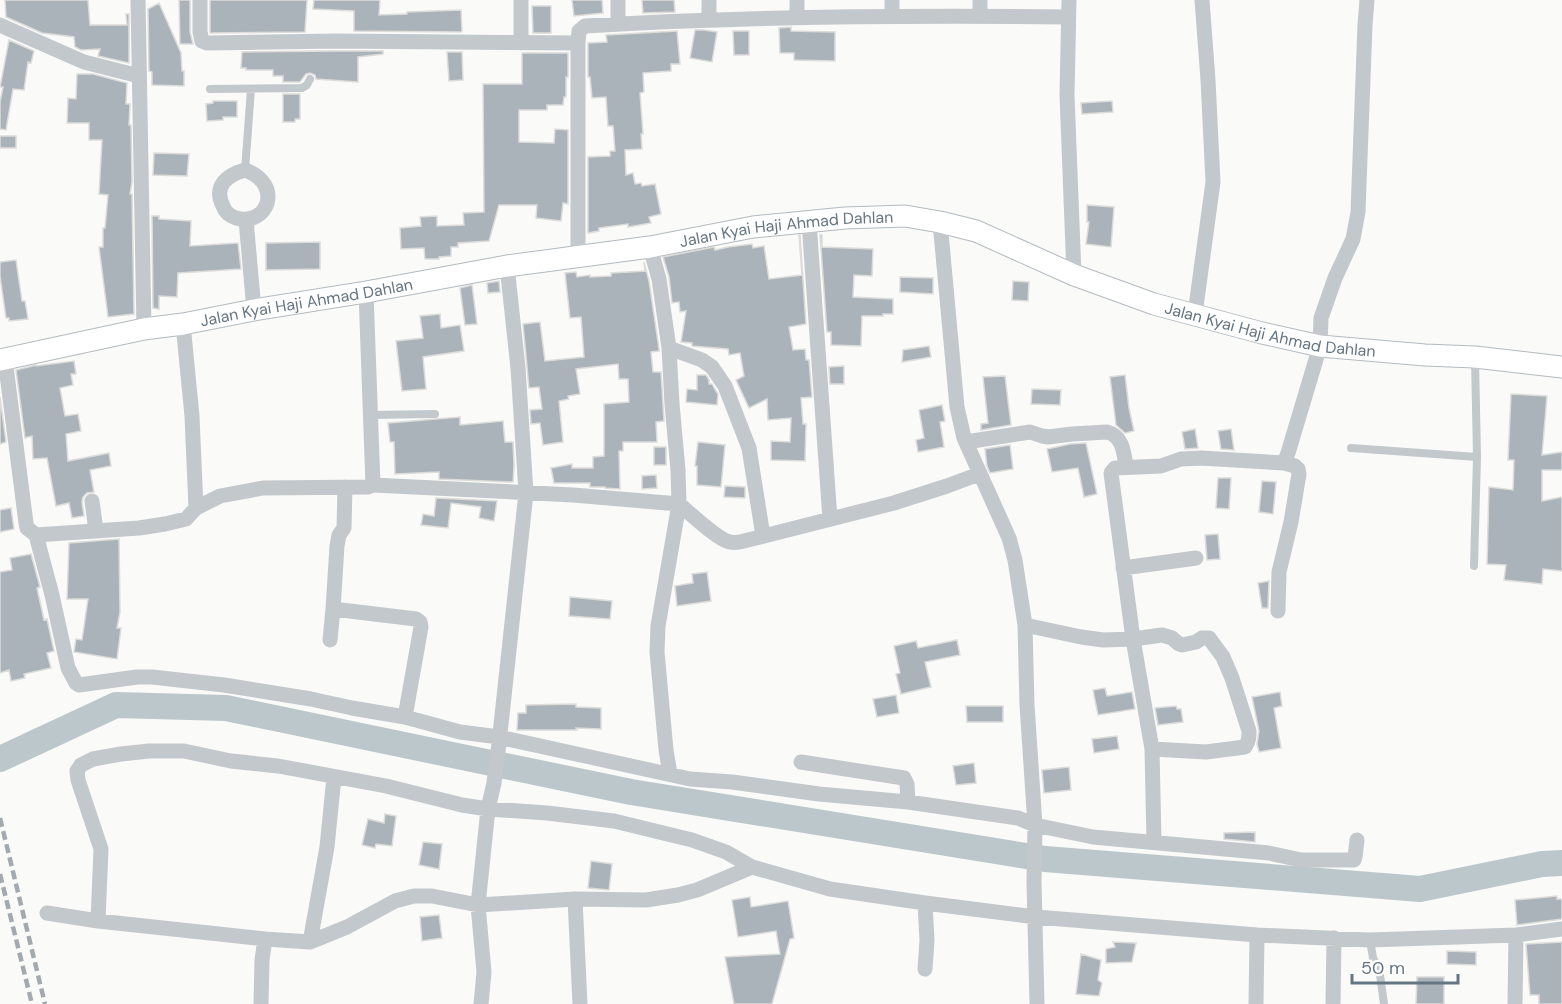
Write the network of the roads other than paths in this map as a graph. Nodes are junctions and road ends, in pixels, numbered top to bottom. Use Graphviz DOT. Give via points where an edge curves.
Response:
graph roads {
  1 [pos="138,0"];
  2 [pos="200,0"];
  3 [pos="520,0"];
  4 [pos="618,0"];
  5 [pos="709,0"];
  6 [pos="797,0"];
  7 [pos="892,0"];
  8 [pos="1069,0"];
  9 [pos="1202,0"];
  10 [pos="1367,0"];
  11 [pos="980,8"];
  12 [pos="892,16"];
  13 [pos="798,17"];
  14 [pos="1068,17"];
  15 [pos="709,19"];
  16 [pos="618,24"];
  17 [pos="0,25"];
  18 [pos="521,43"];
  19 [pos="578,43"];
  20 [pos="139,76"];
  21 [pos="310,79"];
  22 [pos="210,89"];
  23 [pos="251,89"];
  24 [pos="245,170"];
  25 [pos="246,220"];
  26 [pos="809,222"];
  27 [pos="940,222"];
  28 [pos="650,247"];
  29 [pos="578,256"];
  30 [pos="507,266"];
  31 [pos="1074,275"];
  32 [pos="366,292"];
  33 [pos="254,310"];
  34 [pos="1194,314"];
  35 [pos="183,324"];
  36 [pos="144,329"];
  37 [pos="1320,346"];
  38 [pos="669,348"];
  39 [pos="1475,357"];
  40 [pos="2,359"];
  41 [pos="1562,367"];
  42 [pos="435,414"];
  43 [pos="370,415"];
  44 [pos="966,442"];
  45 [pos="1352,448"];
  46 [pos="1477,457"];
  47 [pos="1284,463"];
  48 [pos="1126,467"];
  49 [pos="979,474"];
  50 [pos="373,484"];
  51 [pos="345,487"];
  52 [pos="526,493"];
  53 [pos="92,501"];
  54 [pos="679,504"];
  55 [pos="196,508"];
  56 [pos="830,519"];
  57 [pos="96,531"];
  58 [pos="36,535"];
  59 [pos="763,536"];
  60 [pos="1196,558"];
  61 [pos="1474,566"];
  62 [pos="1123,568"];
  63 [pos="333,609"];
  64 [pos="1278,611"];
  65 [pos="1025,625"];
  66 [pos="1132,639"];
  67 [pos="330,640"];
  68 [pos="405,717"];
  69 [pos="499,740"];
  70 [pos="1152,749"];
  71 [pos="801,762"];
  72 [pos="670,774"];
  73 [pos="334,777"];
  74 [pos="908,802"];
  75 [pos="488,809"];
  76 [pos="1034,830"];
  77 [pos="1358,840"];
  78 [pos="1154,842"];
  79 [pos="752,867"];
  80 [pos="575,899"];
  81 [pos="925,903"];
  82 [pos="478,905"];
  83 [pos="47,913"];
  84 [pos="1036,916"];
  85 [pos="98,921"];
  86 [pos="1562,930"];
  87 [pos="1257,935"];
  88 [pos="1516,935"];
  89 [pos="1334,938"];
  90 [pos="265,939"];
  91 [pos="1370,940"];
  92 [pos="310,942"];
  93 [pos="925,969"];
  94 [pos="261,1004"];
  95 [pos="481,1004"];
  96 [pos="580,1004"];
  97 [pos="1038,1004"];
  98 [pos="1256,1004"];
  99 [pos="1333,1004"];
  100 [pos="1384,1004"];
  101 [pos="1515,1004"];
  1 -- 20 [label="street"];
  2 -- 18 [label="street" via="200,32 202,41 207,43"];
  3 -- 18 [label="street"];
  4 -- 16 [label="street"];
  5 -- 15 [label="street"];
  6 -- 13 [label="street"];
  7 -- 12 [label="street"];
  8 -- 14 [label="street"];
  9 -- 34 [label="street" via="1213,182"];
  10 -- 37 [label="street" via="1358,212 1353,239 1321,318"];
  11 -- 12 [label="street"];
  11 -- 14 [label="street"];
  12 -- 13 [label="street"];
  13 -- 15 [label="street"];
  14 -- 31 [label="street"];
  15 -- 16 [label="street"];
  16 -- 19 [label="street" via="585,26 579,31"];
  17 -- 20 [label="street" via="84,62"];
  18 -- 19 [label="street"];
  19 -- 29 [label="street"];
  20 -- 36 [label="street"];
  21 -- 23 [label="lane" via="302,88"];
  22 -- 23 [label="lane"];
  23 -- 24 [label="lane"];
  24 -- 25 [label="street" via="263,180 268,190 263,211"];
  24 -- 25 [label="street" via="225,180 220,201 233,217"];
  25 -- 33 [label="street"];
  26 -- 27 [label="street, Jalan Kyai Haji Ahmad Dahlan" via="905,216"];
  26 -- 28 [label="street, Jalan Kyai Haji Ahmad Dahlan"];
  26 -- 56 [label="street"];
  27 -- 31 [label="street, Jalan Kyai Haji Ahmad Dahlan" via="976,231"];
  27 -- 44 [label="street" via="957,407"];
  28 -- 29 [label="street, Jalan Kyai Haji Ahmad Dahlan"];
  28 -- 38 [label="street"];
  29 -- 30 [label="street, Jalan Kyai Haji Ahmad Dahlan"];
  30 -- 32 [label="street, Jalan Kyai Haji Ahmad Dahlan"];
  30 -- 52 [label="street"];
  31 -- 34 [label="street, Jalan Kyai Haji Ahmad Dahlan"];
  32 -- 33 [label="street, Jalan Kyai Haji Ahmad Dahlan"];
  32 -- 43 [label="street"];
  33 -- 35 [label="street, Jalan Kyai Haji Ahmad Dahlan"];
  34 -- 37 [label="street, Jalan Kyai Haji Ahmad Dahlan"];
  35 -- 36 [label="street, Jalan Kyai Haji Ahmad Dahlan"];
  35 -- 55 [label="street"];
  36 -- 40 [label="street, Jalan Kyai Haji Ahmad Dahlan"];
  37 -- 39 [label="street, Jalan Kyai Haji Ahmad Dahlan"];
  37 -- 47 [label="street"];
  38 -- 54 [label="street"];
  38 -- 59 [label="street" via="702,360 725,386 749,448"];
  39 -- 41 [label="street, Jalan Kyai Haji Ahmad Dahlan"];
  39 -- 46 [label="lane"];
  40 -- 58 [label="street" via="26,523"];
  42 -- 43 [label="lane"];
  43 -- 50 [label="street"];
  44 -- 48 [label="street" via="1030,432 1048,437 1107,432 1119,440"];
  44 -- 49 [label="street"];
  45 -- 46 [label="lane"];
  46 -- 61 [label="lane"];
  47 -- 48 [label="street" via="1201,458 1161,466"];
  47 -- 64 [label="street" via="1295,466 1299,474 1279,572"];
  48 -- 62 [label="street" via="1115,468 1111,473"];
  49 -- 56 [label="street" via="894,503"];
  49 -- 65 [label="street" via="1009,538"];
  50 -- 51 [label="street"];
  50 -- 52 [label="street"];
  51 -- 55 [label="street" via="263,488 220,496"];
  51 -- 63 [label="street" via="344,528 338,537"];
  52 -- 54 [label="street"];
  52 -- 69 [label="street"];
  53 -- 57 [label="street"];
  54 -- 59 [label="street" via="727,542"];
  54 -- 72 [label="street" via="657,652"];
  55 -- 57 [label="street" via="186,519 165,524"];
  56 -- 59 [label="street"];
  57 -- 58 [label="street"];
  58 -- 68 [label="street" via="68,668 79,686 152,677 224,685"];
  60 -- 62 [label="street"];
  62 -- 66 [label="street"];
  63 -- 67 [label="street"];
  63 -- 68 [label="street" via="420,622"];
  65 -- 66 [label="street" via="1103,640"];
  65 -- 76 [label="street"];
  66 -- 70 [label="street"];
  66 -- 70 [label="street" via="1162,635 1182,645 1209,638 1223,657 1249,730 1245,747 1231,750"];
  68 -- 69 [label="street"];
  69 -- 72 [label="street"];
  69 -- 75 [label="street"];
  70 -- 78 [label="street"];
  71 -- 74 [label="street" via="904,778"];
  72 -- 74 [label="street"];
  73 -- 75 [label="street"];
  73 -- 85 [label="street" via="184,752 121,754 81,765 78,780 101,849"];
  73 -- 92 [label="street" via="327,847"];
  74 -- 76 [label="street" via="1018,818"];
  75 -- 79 [label="street" via="615,821 692,840 726,852"];
  75 -- 82 [label="street"];
  76 -- 78 [label="street"];
  76 -- 84 [label="street"];
  77 -- 78 [label="street" via="1354,861 1301,860 1269,853"];
  79 -- 80 [label="street" via="697,890 658,899"];
  79 -- 81 [label="street" via="830,889"];
  80 -- 82 [label="street"];
  80 -- 96 [label="street"];
  81 -- 84 [label="street"];
  81 -- 93 [label="street"];
  82 -- 92 [label="street" via="414,896 395,901"];
  82 -- 95 [label="street" via="484,972"];
  83 -- 85 [label="street"];
  84 -- 87 [label="street"];
  84 -- 97 [label="street"];
  85 -- 90 [label="street"];
  86 -- 88 [label="street"];
  87 -- 89 [label="street"];
  87 -- 98 [label="street"];
  88 -- 91 [label="street"];
  88 -- 101 [label="street"];
  89 -- 91 [label="street"];
  89 -- 99 [label="street"];
  90 -- 92 [label="street"];
  90 -- 94 [label="street"];
  91 -- 100 [label="lane"];
}
